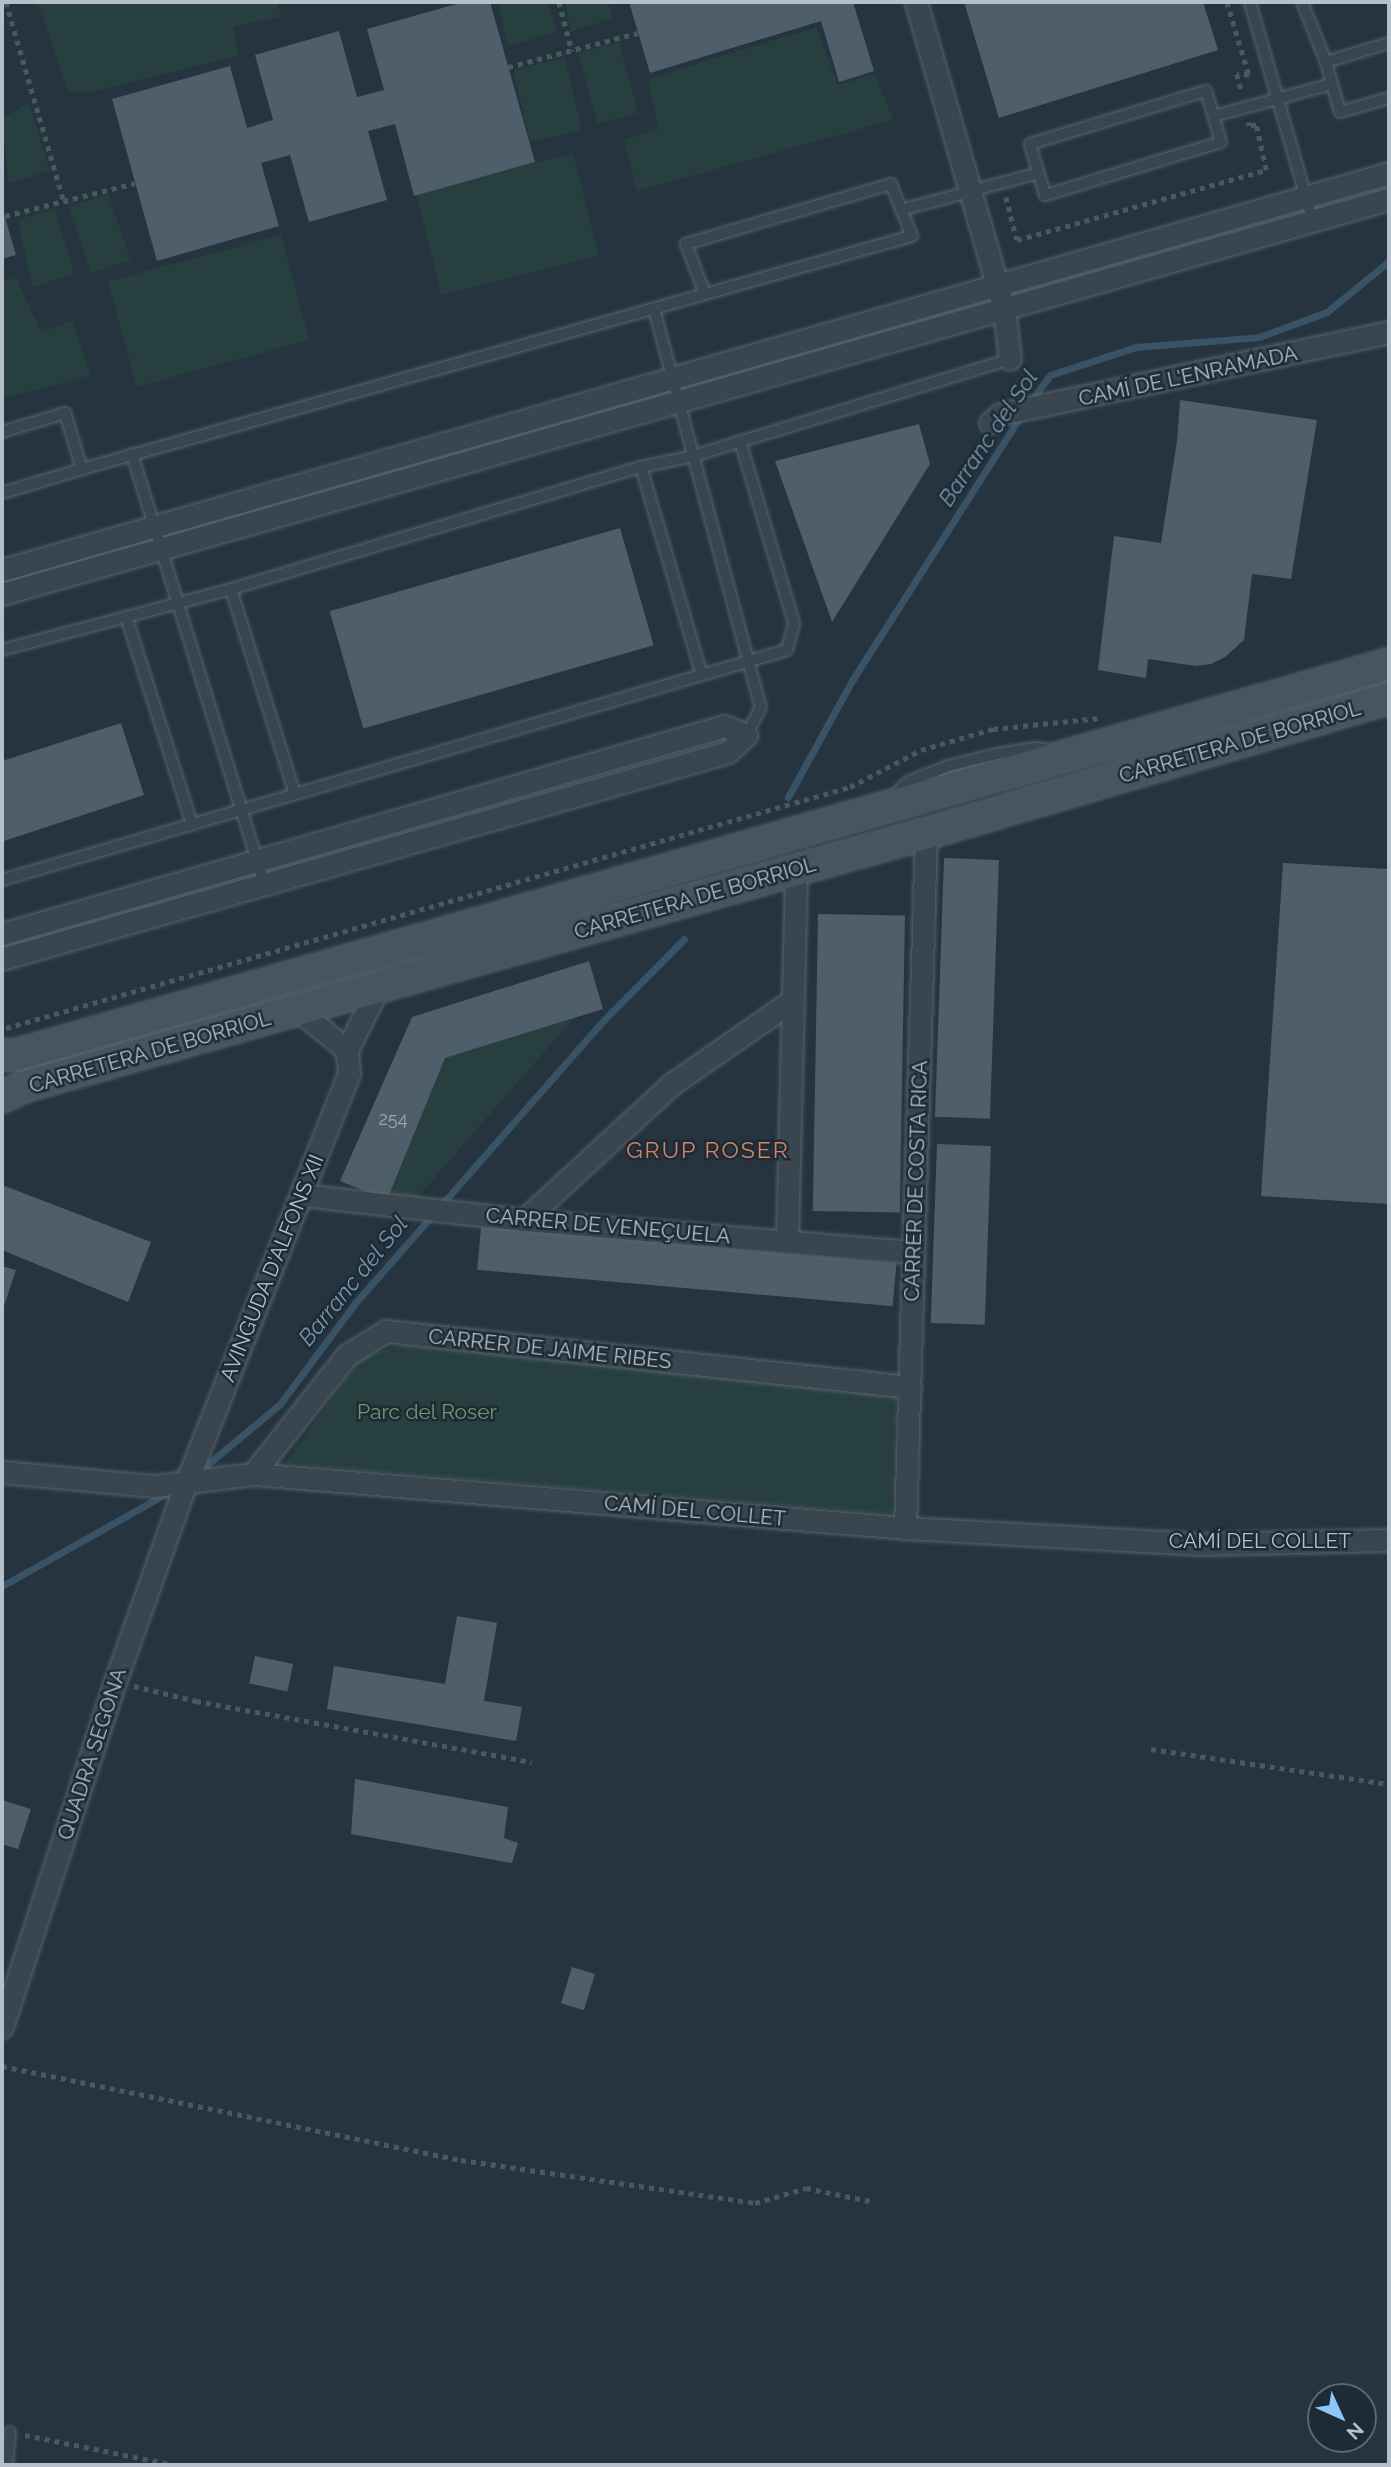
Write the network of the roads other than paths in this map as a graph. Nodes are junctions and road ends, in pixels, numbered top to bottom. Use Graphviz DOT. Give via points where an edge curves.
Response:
graph roads {
  1 [pos="916,2"];
  2 [pos="1251,2"];
  3 [pos="1302,2"];
  4 [pos="1389,43"];
  5 [pos="1326,62"];
  6 [pos="1332,84"];
  7 [pos="1389,98"];
  8 [pos="1278,99"];
  9 [pos="1214,116"];
  10 [pos="1038,173"];
  11 [pos="1389,173"];
  12 [pos="972,192"];
  13 [pos="1306,198"];
  14 [pos="1389,199"];
  15 [pos="901,209"];
  16 [pos="1313,221"];
  17 [pos="998,285"];
  18 [pos="705,294"];
  19 [pos="654,309"];
  20 [pos="1004,309"];
  21 [pos="1389,332"];
  22 [pos="1010,359"];
  23 [pos="672,379"];
  24 [pos="678,401"];
  25 [pos="990,423"];
  26 [pos="2,432"];
  27 [pos="740,441"];
  28 [pos="132,454"];
  29 [pos="693,456"];
  30 [pos="641,467"];
  31 [pos="82,468"];
  32 [pos="2,493"];
  33 [pos="154,526"];
  34 [pos="161,548"];
  35 [pos="2,570"];
  36 [pos="231,589"];
  37 [pos="2,594"];
  38 [pos="178,603"];
  39 [pos="127,619"];
  40 [pos="2,650"];
  41 [pos="748,662"];
  42 [pos="1389,664"];
  43 [pos="702,675"];
  44 [pos="1389,698"];
  45 [pos="746,735"];
  46 [pos="295,794"];
  47 [pos="243,810"];
  48 [pos="192,824"];
  49 [pos="926,833"];
  50 [pos="257,860"];
  51 [pos="796,869"];
  52 [pos="2,880"];
  53 [pos="265,885"];
  54 [pos="2,934"];
  55 [pos="2,959"];
  56 [pos="378,988"];
  57 [pos="793,1000"];
  58 [pos="298,1010"];
  59 [pos="347,1050"];
  60 [pos="2,1055"];
  61 [pos="2,1097"];
  62 [pos="567,1183"];
  63 [pos="302,1195"];
  64 [pos="524,1220"];
  65 [pos="556,1221"];
  66 [pos="787,1241"];
  67 [pos="914,1252"];
  68 [pos="910,1387"];
  69 [pos="2,1472"];
  70 [pos="253,1474"];
  71 [pos="186,1483"];
  72 [pos="905,1528"];
  73 [pos="1389,1539"];
  74 [pos="2,2027"];
  75 [pos="10,2432"];
  76 [pos="6,2465"];
  1 -- 12 [label="street"];
  2 -- 8 [label="lane"];
  3 -- 5 [label="lane"];
  4 -- 5 [label="lane"];
  5 -- 6 [label="lane"];
  6 -- 7 [label="lane" via="1340,112"];
  6 -- 8 [label="lane"];
  8 -- 9 [label="lane"];
  8 -- 13 [label="lane"];
  9 -- 10 [label="lane" via="1221,142 1045,195"];
  9 -- 10 [label="lane" via="1206,90 1030,144"];
  10 -- 12 [label="lane"];
  11 -- 13 [label="street"];
  12 -- 15 [label="lane"];
  12 -- 17 [label="street"];
  13 -- 16 [label="lane"];
  13 -- 17 [label="street"];
  14 -- 16 [label="street"];
  15 -- 18 [label="lane" via="912,236"];
  15 -- 18 [label="lane" via="891,184 686,244"];
  16 -- 20 [label="street"];
  17 -- 20 [label="street"];
  17 -- 23 [label="street"];
  18 -- 19 [label="lane"];
  19 -- 23 [label="lane"];
  19 -- 28 [label="lane"];
  20 -- 22 [label="street"];
  20 -- 24 [label="street"];
  21 -- 25 [label="street, CAMÍ DE L'ENRAMADA" via="1000,414"];
  22 -- 27 [label="lane"];
  23 -- 24 [label="lane"];
  23 -- 33 [label="street"];
  24 -- 29 [label="lane"];
  24 -- 34 [label="street"];
  26 -- 31 [label="lane" via="65,413"];
  27 -- 29 [label="lane"];
  27 -- 41 [label="lane" via="794,623 787,650"];
  28 -- 31 [label="lane"];
  28 -- 33 [label="lane"];
  29 -- 30 [label="lane"];
  29 -- 41 [label="lane"];
  30 -- 36 [label="lane"];
  30 -- 43 [label="lane"];
  31 -- 32 [label="lane"];
  33 -- 34 [label="lane"];
  33 -- 35 [label="street"];
  34 -- 37 [label="street"];
  34 -- 38 [label="lane"];
  36 -- 38 [label="lane"];
  36 -- 46 [label="lane"];
  38 -- 39 [label="lane"];
  38 -- 47 [label="lane"];
  39 -- 40 [label="lane"];
  39 -- 48 [label="lane"];
  41 -- 43 [label="lane"];
  41 -- 45 [label="lane" via="761,707"];
  42 -- 60 [label="main road, CARRETERA DE BORRIOL"];
  43 -- 46 [label="lane"];
  44 -- 49 [label="main road, CARRETERA DE BORRIOL"];
  45 -- 50 [label="street" via="724,726"];
  45 -- 53 [label="street" via="729,752"];
  46 -- 47 [label="lane"];
  47 -- 48 [label="lane"];
  47 -- 50 [label="lane"];
  48 -- 52 [label="lane"];
  49 -- 51 [label="main road, CARRETERA DE BORRIOL"];
  49 -- 67 [label="street, CARRER DE COSTA RICA"];
  50 -- 53 [label="lane"];
  50 -- 54 [label="street"];
  51 -- 56 [label="main road, CARRETERA DE BORRIOL"];
  51 -- 57 [label="street"];
  53 -- 55 [label="street"];
  56 -- 58 [label="main road, CARRETERA DE BORRIOL"];
  56 -- 59 [label="street, AVINGUDA D'ALFONS XII"];
  57 -- 62 [label="street" via="671,1084"];
  57 -- 66 [label="street"];
  58 -- 59 [label="street"];
  58 -- 61 [label="main road, CARRETERA DE BORRIOL" via="26,1086"];
  59 -- 63 [label="street, AVINGUDA D'ALFONS XII" via="349,1073"];
  62 -- 64 [label="street"];
  62 -- 65 [label="street"];
  63 -- 64 [label="street, CARRER DE VENEÇUELA"];
  63 -- 71 [label="street, AVINGUDA D'ALFONS XII"];
  64 -- 65 [label="street, CARRER DE VENEÇUELA"];
  65 -- 66 [label="street, CARRER DE VENEÇUELA"];
  66 -- 67 [label="street, CARRER DE VENEÇUELA"];
  67 -- 68 [label="street, CARRER DE COSTA RICA"];
  68 -- 70 [label="street, CARRER DE JAIME RIBES" via="386,1331 347,1355"];
  68 -- 72 [label="street, CARRER DE COSTA RICA"];
  69 -- 71 [label="street, CAMÍ DEL COLLET" via="154,1486"];
  70 -- 71 [label="street, CAMÍ DEL COLLET"];
  70 -- 72 [label="street, CAMÍ DEL COLLET"];
  71 -- 74 [label="street, QUADRA SEGONA"];
  72 -- 73 [label="street, CAMÍ DEL COLLET" via="1200,1544"];
  75 -- 76 [label="lane"];
}
